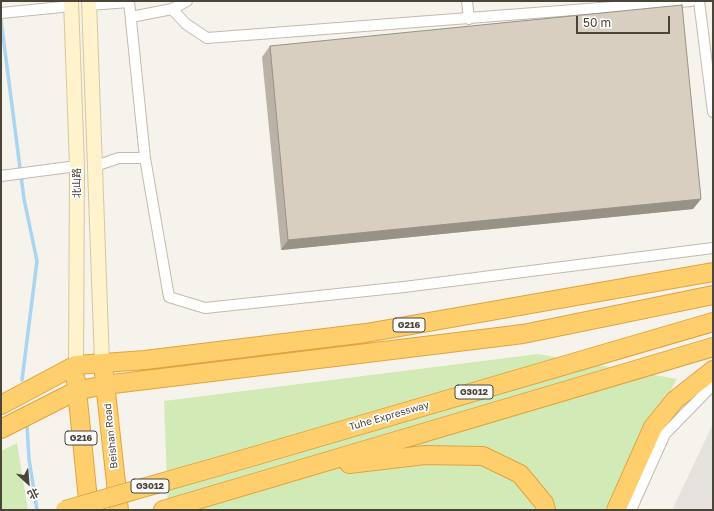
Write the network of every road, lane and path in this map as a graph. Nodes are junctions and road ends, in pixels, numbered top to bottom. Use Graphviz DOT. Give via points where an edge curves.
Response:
graph roads {
  1 [pos="187,1"];
  2 [pos="467,1"];
  3 [pos="691,1"];
  4 [pos="699,1"];
  5 [pos="129,2"];
  6 [pos="72,3"];
  7 [pos="89,3"];
  8 [pos="172,9"];
  9 [pos="1,13"];
  10 [pos="131,17"];
  11 [pos="469,19"];
  12 [pos="713,112"];
  13 [pos="145,158"];
  14 [pos="77,166"];
  15 [pos="95,166"];
  16 [pos="2,176"];
  17 [pos="713,248"];
  18 [pos="713,272"];
  19 [pos="713,295"];
  20 [pos="713,322"];
  21 [pos="713,347"];
  22 [pos="102,363"];
  23 [pos="76,365"];
  24 [pos="713,370"];
  25 [pos="105,385"];
  26 [pos="713,385"];
  27 [pos="76,391"];
  28 [pos="1,405"];
  29 [pos="1,429"];
  30 [pos="292,472"];
  31 [pos="65,510"];
  32 [pos="89,510"];
  33 [pos="119,510"];
  34 [pos="163,510"];
  35 [pos="546,510"];
  36 [pos="616,510"];
  37 [pos="631,510"];
  1 -- 8 [label="street"];
  2 -- 11 [label="street"];
  3 -- 11 [label="street"];
  4 -- 12 [label="street"];
  5 -- 7 [label="street"];
  5 -- 10 [label="street"];
  6 -- 9 [label="street"];
  6 -- 14 [label="main road, 北山路"];
  7 -- 15 [label="main road, 北山路"];
  8 -- 10 [label="street"];
  8 -- 11 [label="street" via="186,24 207,38"];
  10 -- 13 [label="street"];
  13 -- 15 [label="street" via="119,158"];
  13 -- 17 [label="street" via="169,297 205,308 404,287"];
  14 -- 16 [label="street"];
  14 -- 23 [label="main road, 北山路"];
  15 -- 22 [label="main road, 北山路"];
  18 -- 22 [label="highway, G216" via="366,333"];
  19 -- 25 [label="highway" via="523,334"];
  20 -- 31 [label="highway, Tuhe Expressway / G3012, bridge"];
  21 -- 30 [label="highway, G3012"];
  22 -- 23 [label="highway, G216"];
  22 -- 25 [label="highway, Beishan Road / G216"];
  23 -- 27 [label="highway, G216"];
  23 -- 28 [label="highway"];
  24 -- 36 [label="highway" via="675,400 653,427"];
  25 -- 27 [label="highway"];
  25 -- 33 [label="highway, Beishan Road / G216"];
  26 -- 37 [label="street" via="665,434"];
  27 -- 29 [label="highway"];
  27 -- 32 [label="highway, G216"];
  30 -- 34 [label="highway, G3012"];
  30 -- 35 [label="highway" via="425,455 483,456 520,474"];
}
